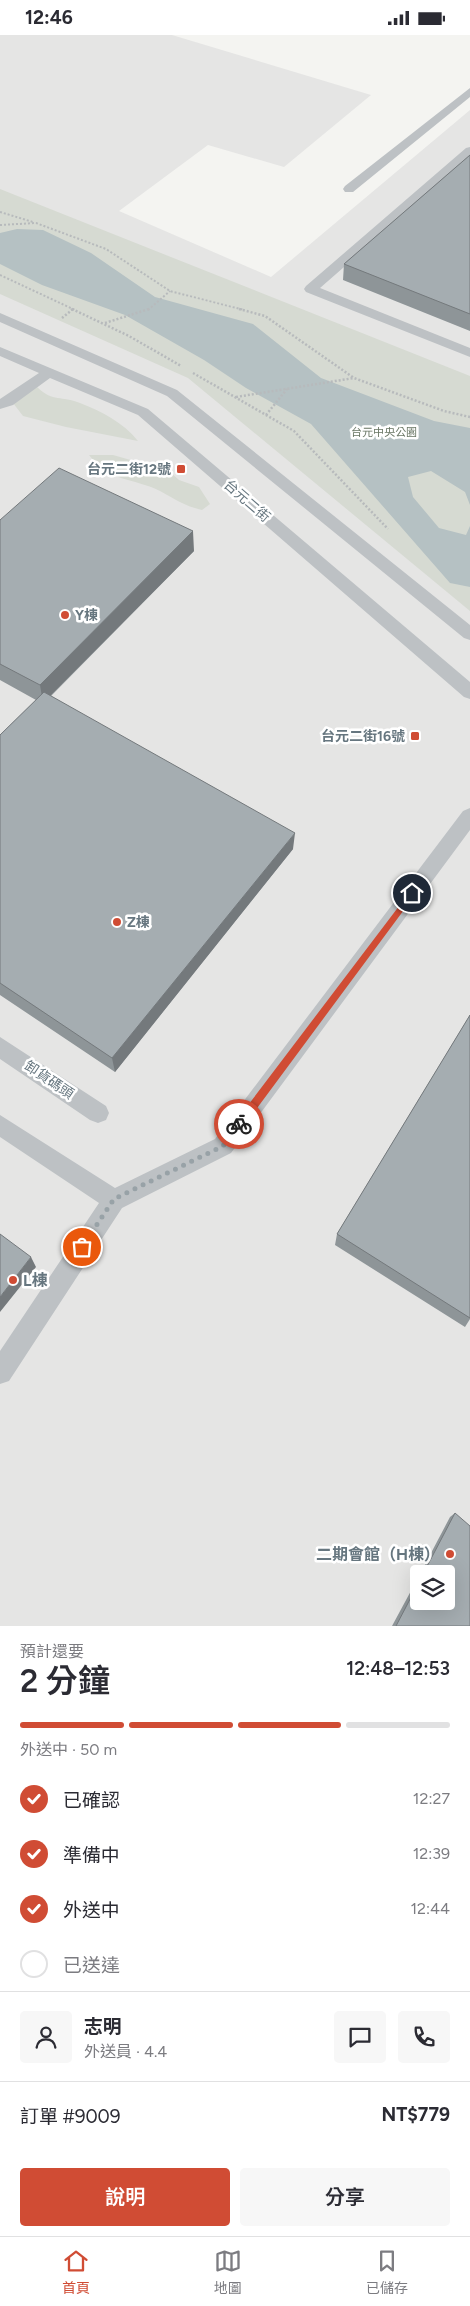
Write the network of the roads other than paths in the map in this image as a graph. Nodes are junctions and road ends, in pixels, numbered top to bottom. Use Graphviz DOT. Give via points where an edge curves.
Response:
graph roads {
  1 [pos="470,91"];
  2 [pos="470,151"];
  3 [pos="349,189"];
  4 [pos="0,317"];
  5 [pos="0,351"];
  6 [pos="470,353"];
  7 [pos="49,372"];
  8 [pos="0,404"];
  9 [pos="470,634"];
  10 [pos="470,692"];
  11 [pos="470,816"];
  12 [pos="0,1047"];
  13 [pos="98,1113"];
  14 [pos="0,1125"];
  15 [pos="114,1199"];
  16 [pos="0,1372"];
  1 -- 3 [label="lane"];
  2 -- 6 [label="lane" via="312,289"];
  4 -- 9 [label="lane" via="172,393"];
  5 -- 7 [label="lane, 台元二街"];
  7 -- 8 [label="lane" via="8,402"];
  7 -- 10 [label="lane, 台元二街" via="147,415"];
  11 -- 15 [label="lane" via="223,1146"];
  12 -- 13 [label="lane, 卸貨碼頭"];
  14 -- 15 [label="lane"];
  15 -- 16 [label="lane"];
}
